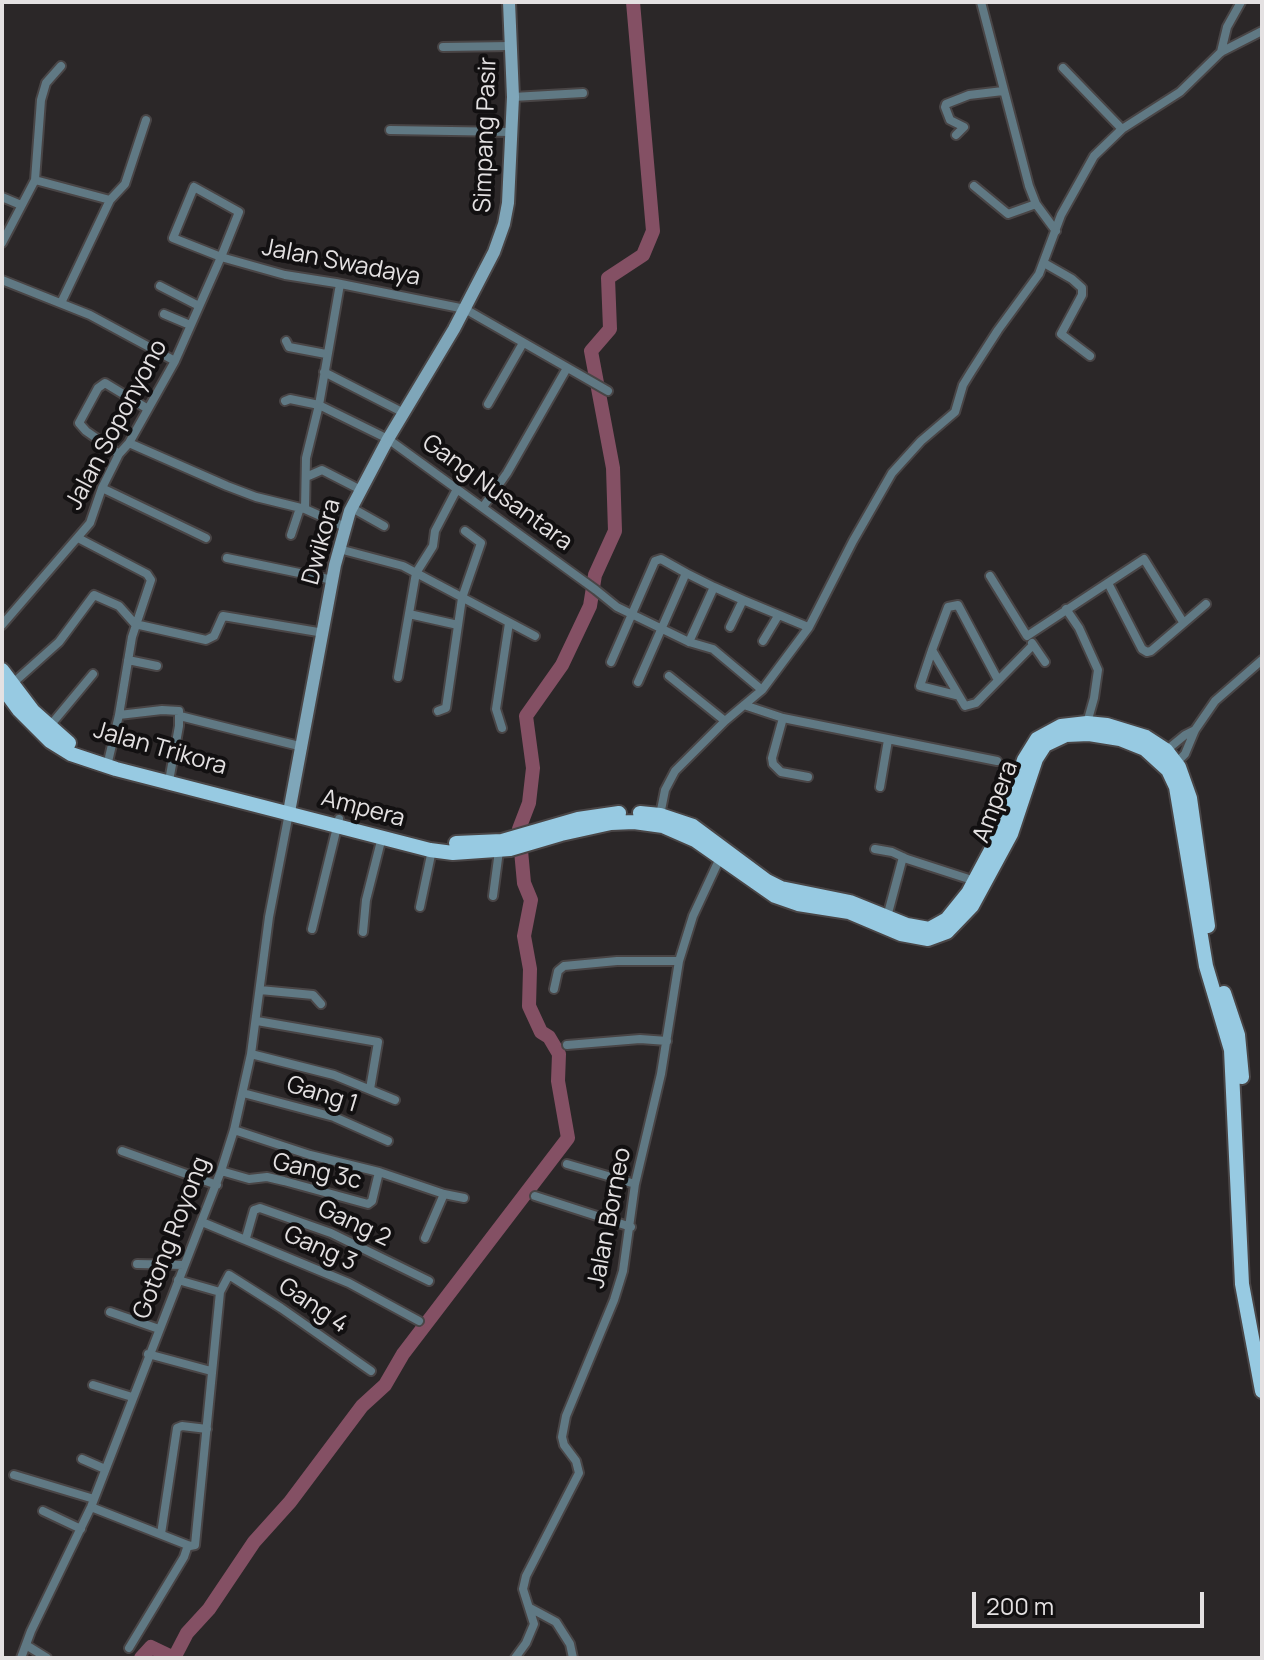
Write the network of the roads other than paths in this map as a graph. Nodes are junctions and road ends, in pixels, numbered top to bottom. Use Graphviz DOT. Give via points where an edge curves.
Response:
graph roads {
  1 [pos="509,2"];
  2 [pos="981,2"];
  3 [pos="1241,2"];
  4 [pos="1262,31"];
  5 [pos="511,46"];
  6 [pos="443,47"];
  7 [pos="1221,52"];
  8 [pos="61,66"];
  9 [pos="1063,68"];
  10 [pos="1003,91"];
  11 [pos="583,93"];
  12 [pos="513,97"];
  13 [pos="146,120"];
  14 [pos="1122,129"];
  15 [pos="390,130"];
  16 [pos="511,132"];
  17 [pos="956,135"];
  18 [pos="35,180"];
  19 [pos="974,186"];
  20 [pos="2,197"];
  21 [pos="110,200"];
  22 [pos="1036,204"];
  23 [pos="21,205"];
  24 [pos="1056,231"];
  25 [pos="2,243"];
  26 [pos="221,257"];
  27 [pos="1044,263"];
  28 [pos="2,280"];
  29 [pos="340,284"];
  30 [pos="160,286"];
  31 [pos="61,303"];
  32 [pos="199,306"];
  33 [pos="465,309"];
  34 [pos="164,314"];
  35 [pos="190,325"];
  36 [pos="286,341"];
  37 [pos="523,343"];
  38 [pos="326,354"];
  39 [pos="1090,356"];
  40 [pos="175,361"];
  41 [pos="567,368"];
  42 [pos="324,372"];
  43 [pos="608,391"];
  44 [pos="285,401"];
  45 [pos="488,404"];
  46 [pos="319,405"];
  47 [pos="148,409"];
  48 [pos="404,413"];
  49 [pos="388,439"];
  50 [pos="129,443"];
  51 [pos="119,454"];
  52 [pos="306,477"];
  53 [pos="102,488"];
  54 [pos="359,489"];
  55 [pos="457,489"];
  56 [pos="483,507"];
  57 [pos="303,508"];
  58 [pos="352,508"];
  59 [pos="384,526"];
  60 [pos="345,527"];
  61 [pos="465,531"];
  62 [pos="291,535"];
  63 [pos="78,538"];
  64 [pos="206,538"];
  65 [pos="339,549"];
  66 [pos="227,558"];
  67 [pos="416,573"];
  68 [pos="686,573"];
  69 [pos="990,576"];
  70 [pos="333,580"];
  71 [pos="1108,583"];
  72 [pos="714,587"];
  73 [pos="462,598"];
  74 [pos="743,600"];
  75 [pos="1206,604"];
  76 [pos="1066,609"];
  77 [pos="409,614"];
  78 [pos="631,614"];
  79 [pos="778,616"];
  80 [pos="1183,622"];
  81 [pos="509,623"];
  82 [pos="135,624"];
  83 [pos="2,625"];
  84 [pos="458,625"];
  85 [pos="730,627"];
  86 [pos="808,627"];
  87 [pos="661,629"];
  88 [pos="324,633"];
  89 [pos="535,636"];
  90 [pos="1027,636"];
  91 [pos="763,641"];
  92 [pos="689,642"];
  93 [pos="1033,645"];
  94 [pos="932,650"];
  95 [pos="128,660"];
  96 [pos="1262,660"];
  97 [pos="611,662"];
  98 [pos="1045,662"];
  99 [pos="157,666"];
  100 [pos="2,670"];
  101 [pos="93,674"];
  102 [pos="669,676"];
  103 [pos="398,677"];
  104 [pos="998,680"];
  105 [pos="638,682"];
  106 [pos="7,686"];
  107 [pos="762,690"];
  108 [pos="956,695"];
  109 [pos="744,705"];
  110 [pos="438,711"];
  111 [pos="119,715"];
  112 [pos="180,716"];
  113 [pos="783,718"];
  114 [pos="725,721"];
  115 [pos="1087,723"];
  116 [pos="49,727"];
  117 [pos="502,728"];
  118 [pos="1195,730"];
  119 [pos="888,740"];
  120 [pos="303,747"];
  121 [pos="997,761"];
  122 [pos="1167,761"];
  123 [pos="108,763"];
  124 [pos="808,777"];
  125 [pos="169,778"];
  126 [pos="880,787"];
  127 [pos="290,810"];
  128 [pos="660,815"];
  129 [pos="339,822"];
  130 [pos="676,825"];
  131 [pos="382,837"];
  132 [pos="534,837"];
  133 [pos="505,846"];
  134 [pos="875,849"];
  135 [pos="432,850"];
  136 [pos="903,857"];
  137 [pos="720,858"];
  138 [pos="975,881"];
  139 [pos="493,896"];
  140 [pos="420,907"];
  141 [pos="887,917"];
  142 [pos="312,929"];
  143 [pos="363,932"];
  144 [pos="679,961"];
  145 [pos="554,989"];
  146 [pos="260,990"];
  147 [pos="321,1004"];
  148 [pos="257,1021"];
  149 [pos="667,1041"];
  150 [pos="567,1045"];
  151 [pos="251,1054"];
  152 [pos="370,1089"];
  153 [pos="243,1093"];
  154 [pos="395,1100"];
  155 [pos="234,1130"];
  156 [pos="388,1141"];
  157 [pos="122,1151"];
  158 [pos="567,1164"];
  159 [pos="221,1171"];
  160 [pos="379,1172"];
  161 [pos="635,1184"];
  162 [pos="217,1185"];
  163 [pos="444,1194"];
  164 [pos="535,1196"];
  165 [pos="464,1198"];
  166 [pos="202,1222"];
  167 [pos="631,1227"];
  168 [pos="246,1238"];
  169 [pos="425,1238"];
  170 [pos="137,1264"];
  171 [pos="184,1265"];
  172 [pos="178,1280"];
  173 [pos="429,1281"];
  174 [pos="220,1292"];
  175 [pos="110,1312"];
  176 [pos="419,1321"];
  177 [pos="1253,1326"];
  178 [pos="159,1329"];
  179 [pos="1262,1345"];
  180 [pos="148,1354"];
  181 [pos="211,1371"];
  182 [pos="371,1371"];
  183 [pos="93,1385"];
  184 [pos="1262,1391"];
  185 [pos="132,1397"];
  186 [pos="207,1429"];
  187 [pos="82,1459"];
  188 [pos="105,1469"];
  189 [pos="14,1475"];
  190 [pos="92,1503"];
  191 [pos="43,1511"];
  192 [pos="81,1529"];
  193 [pos="161,1534"];
  194 [pos="188,1545"];
  195 [pos="530,1608"];
  196 [pos="26,1645"];
  197 [pos="129,1648"];
  198 [pos="21,1658"];
  199 [pos="47,1658"];
  200 [pos="515,1658"];
  201 [pos="573,1658"];
  1 -- 5 [label="street, Simpang Pasir"];
  2 -- 10 [label="street"];
  3 -- 7 [label="street"];
  4 -- 7 [label="street"];
  5 -- 6 [label="street"];
  5 -- 12 [label="street, Simpang Pasir"];
  7 -- 14 [label="street" via="1180,92"];
  8 -- 18 [label="street" via="46,83 41,100"];
  9 -- 14 [label="street"];
  10 -- 17 [label="street" via="946,104 950,120 964,127"];
  10 -- 22 [label="street"];
  11 -- 12 [label="street"];
  12 -- 16 [label="street, Simpang Pasir"];
  13 -- 21 [label="street" via="125,184"];
  14 -- 24 [label="street" via="1087,166"];
  15 -- 16 [label="street"];
  16 -- 33 [label="street, Simpang Pasir" via="504,224"];
  18 -- 21 [label="street"];
  18 -- 23 [label="street"];
  19 -- 22 [label="street" via="1008,214"];
  20 -- 23 [label="street"];
  21 -- 31 [label="street"];
  22 -- 24 [label="street"];
  23 -- 25 [label="street"];
  24 -- 27 [label="street"];
  26 -- 26 [label="street" via="173,238 194,187 239,212"];
  26 -- 29 [label="street, Jalan Swadaya"];
  26 -- 32 [label="street, Jalan Soponyono"];
  27 -- 39 [label="street" via="1082,288 1061,334"];
  27 -- 86 [label="street" via="963,385 955,412 892,473"];
  28 -- 31 [label="street"];
  29 -- 33 [label="street, Jalan Swadaya"];
  29 -- 38 [label="street"];
  30 -- 32 [label="street"];
  31 -- 40 [label="street"];
  32 -- 35 [label="street, Jalan Soponyono"];
  33 -- 37 [label="street, Jalan Swadaya"];
  33 -- 48 [label="street, Dwikora"];
  34 -- 35 [label="street"];
  35 -- 40 [label="street, Jalan Soponyono"];
  36 -- 38 [label="street" via="289,347"];
  37 -- 41 [label="street, Jalan Swadaya"];
  37 -- 45 [label="street"];
  38 -- 42 [label="street"];
  40 -- 47 [label="street, Jalan Soponyono"];
  41 -- 43 [label="street, Jalan Swadaya"];
  41 -- 56 [label="street"];
  42 -- 46 [label="street"];
  42 -- 48 [label="street"];
  44 -- 46 [label="street, Gang Nusantara"];
  46 -- 49 [label="street, Gang Nusantara"];
  46 -- 52 [label="street"];
  47 -- 50 [label="street, Jalan Soponyono"];
  47 -- 51 [label="street" via="105,383 98,388 79,423"];
  48 -- 49 [label="street, Dwikora"];
  49 -- 54 [label="street, Dwikora"];
  49 -- 55 [label="street, Gang Nusantara"];
  50 -- 51 [label="street, Jalan Soponyono"];
  50 -- 57 [label="street" via="256,497"];
  51 -- 53 [label="street, Jalan Soponyono"];
  52 -- 54 [label="street" via="322,470"];
  52 -- 57 [label="street"];
  53 -- 63 [label="street, Jalan Soponyono" via="90,523"];
  53 -- 64 [label="street"];
  54 -- 58 [label="street, Dwikora"];
  55 -- 56 [label="street, Gang Nusantara"];
  55 -- 67 [label="street"];
  56 -- 78 [label="street, Gang Nusantara"];
  57 -- 60 [label="street"];
  57 -- 62 [label="street"];
  58 -- 59 [label="street"];
  58 -- 60 [label="street, Dwikora"];
  60 -- 65 [label="street, Dwikora"];
  61 -- 73 [label="street" via="481,543"];
  63 -- 82 [label="street" via="151,580"];
  63 -- 83 [label="street, Jalan Soponyono"];
  65 -- 67 [label="street"];
  65 -- 70 [label="street, Dwikora"];
  66 -- 70 [label="street"];
  67 -- 73 [label="street"];
  67 -- 77 [label="street"];
  68 -- 72 [label="street"];
  68 -- 78 [label="street" via="658,559"];
  68 -- 87 [label="street"];
  69 -- 90 [label="street"];
  70 -- 88 [label="street, Dwikora"];
  71 -- 76 [label="street"];
  71 -- 80 [label="street" via="1144,559"];
  71 -- 80 [label="street" via="1145,652"];
  72 -- 74 [label="street"];
  72 -- 92 [label="street"];
  73 -- 81 [label="street"];
  73 -- 84 [label="street"];
  74 -- 79 [label="street"];
  74 -- 85 [label="street"];
  75 -- 80 [label="street"];
  76 -- 90 [label="street"];
  76 -- 115 [label="street" via="1098,670"];
  77 -- 84 [label="street"];
  77 -- 103 [label="street"];
  78 -- 87 [label="street, Gang Nusantara"];
  78 -- 97 [label="street"];
  79 -- 86 [label="street"];
  79 -- 91 [label="street"];
  81 -- 89 [label="street"];
  81 -- 117 [label="street" via="496,709"];
  82 -- 88 [label="street" via="206,640 223,616"];
  82 -- 95 [label="street"];
  82 -- 106 [label="street" via="119,606 94,595 59,642"];
  84 -- 110 [label="street" via="446,708"];
  86 -- 107 [label="street"];
  87 -- 92 [label="street, Gang Nusantara"];
  87 -- 105 [label="street"];
  88 -- 120 [label="street, Dwikora"];
  90 -- 93 [label="street"];
  92 -- 107 [label="street, Gang Nusantara" via="713,649"];
  93 -- 98 [label="street"];
  93 -- 104 [label="street"];
  94 -- 104 [label="street" via="948,607 955,604"];
  94 -- 108 [label="street"];
  94 -- 108 [label="street" via="920,686"];
  95 -- 99 [label="street"];
  95 -- 111 [label="street"];
  96 -- 118 [label="street" via="1215,701"];
  100 -- 106 [label="main road, Jalan Trikora"];
  101 -- 116 [label="street"];
  102 -- 114 [label="street"];
  104 -- 108 [label="street" via="968,707"];
  106 -- 116 [label="main road, Jalan Trikora"];
  106 -- 123 [label="main road, Jalan Trikora" via="29,722 50,741 71,754"];
  107 -- 109 [label="street"];
  109 -- 113 [label="street"];
  109 -- 114 [label="street"];
  111 -- 112 [label="street" via="176,710"];
  111 -- 123 [label="street"];
  112 -- 120 [label="street"];
  112 -- 125 [label="street"];
  113 -- 119 [label="street"];
  113 -- 124 [label="street" via="773,764 781,772"];
  114 -- 128 [label="street" via="669,779"];
  115 -- 122 [label="main road, Ampera" via="1136,732"];
  115 -- 138 [label="main road, Ampera" via="1054,728 1030,748 1008,815"];
  116 -- 123 [label="main road, Jalan Trikora"];
  118 -- 122 [label="street"];
  118 -- 122 [label="street" via="1185,754"];
  119 -- 121 [label="street"];
  119 -- 126 [label="street"];
  120 -- 127 [label="street, Dwikora"];
  122 -- 137 [label="main road, Ampera" via="1128,741 1101,735 1066,735 1045,745 1011,834 981,891 956,925 933,938 901,934 849,912 785,900"];
  122 -- 177 [label="main road" via="1179,798 1206,966 1231,1050 1240,1260"];
  123 -- 125 [label="main road, Jalan Trikora"];
  125 -- 127 [label="main road, Jalan Trikora"];
  127 -- 129 [label="main road, Ampera"];
  127 -- 146 [label="street, Gotong Royong"];
  128 -- 130 [label="main road, Ampera"];
  128 -- 132 [label="main road, Ampera" via="599,815"];
  129 -- 131 [label="main road, Ampera"];
  129 -- 133 [label="main road, Ampera" via="446,843"];
  129 -- 142 [label="street"];
  130 -- 132 [label="main road, Ampera" via="611,823"];
  130 -- 137 [label="main road, Ampera"];
  130 -- 141 [label="main road, Ampera" via="702,832 781,888 850,902"];
  131 -- 135 [label="main road, Ampera"];
  131 -- 143 [label="street"];
  132 -- 133 [label="main road, Ampera"];
  133 -- 135 [label="main road, Ampera" via="464,853"];
  133 -- 139 [label="street"];
  134 -- 136 [label="street"];
  135 -- 140 [label="street"];
  136 -- 138 [label="street"];
  136 -- 141 [label="street"];
  137 -- 144 [label="street, Jalan Borneo"];
  138 -- 141 [label="main road, Ampera" via="955,911 934,927 921,929"];
  144 -- 145 [label="street" via="564,966"];
  144 -- 149 [label="street, Jalan Borneo"];
  146 -- 147 [label="street" via="313,995"];
  146 -- 148 [label="street, Gotong Royong"];
  148 -- 151 [label="street, Gotong Royong"];
  148 -- 152 [label="street" via="378,1042"];
  149 -- 150 [label="street"];
  149 -- 161 [label="street, Jalan Borneo"];
  151 -- 152 [label="street" via="307,1066"];
  151 -- 153 [label="street, Gotong Royong"];
  152 -- 154 [label="street"];
  153 -- 155 [label="street, Gotong Royong"];
  153 -- 156 [label="street, Gang 1" via="334,1117"];
  155 -- 159 [label="street, Gotong Royong"];
  155 -- 160 [label="street"];
  157 -- 162 [label="street"];
  158 -- 161 [label="street"];
  159 -- 160 [label="street, Gang 3c" via="249,1179 267,1177 368,1204"];
  159 -- 162 [label="street, Gotong Royong"];
  160 -- 163 [label="street"];
  161 -- 167 [label="street, Jalan Borneo"];
  162 -- 166 [label="street, Gotong Royong"];
  163 -- 165 [label="street"];
  163 -- 169 [label="street"];
  164 -- 167 [label="street"];
  166 -- 168 [label="street, Gang 3"];
  166 -- 171 [label="street, Gotong Royong"];
  167 -- 195 [label="street, Jalan Borneo" via="614,1300 566,1416 562,1437 579,1473 526,1576 523,1589"];
  168 -- 173 [label="street, Gang 2" via="254,1210 262,1209 331,1233"];
  168 -- 176 [label="street, Gang 3"];
  170 -- 171 [label="street"];
  171 -- 172 [label="street, Gotong Royong"];
  172 -- 174 [label="street"];
  172 -- 178 [label="street, Gotong Royong"];
  174 -- 181 [label="street"];
  174 -- 182 [label="street, Gang 4" via="231,1275"];
  175 -- 178 [label="street"];
  177 -- 179 [label="main road"];
  177 -- 184 [label="main road"];
  178 -- 180 [label="street, Gotong Royong"];
  180 -- 181 [label="street"];
  180 -- 185 [label="street, Gotong Royong"];
  181 -- 186 [label="street"];
  183 -- 185 [label="street"];
  185 -- 188 [label="street, Gotong Royong"];
  186 -- 193 [label="street" via="177,1428"];
  186 -- 194 [label="street" via="195,1544"];
  187 -- 188 [label="street"];
  188 -- 190 [label="street, Gotong Royong"];
  189 -- 190 [label="street"];
  190 -- 192 [label="street, Gotong Royong"];
  190 -- 193 [label="street"];
  191 -- 192 [label="street"];
  192 -- 196 [label="street, Gotong Royong"];
  193 -- 194 [label="street"];
  194 -- 197 [label="street"];
  195 -- 200 [label="street, Jalan Borneo" via="532,1630"];
  195 -- 201 [label="street" via="556,1622"];
  196 -- 198 [label="street, Gotong Royong"];
  196 -- 199 [label="street"];
}
